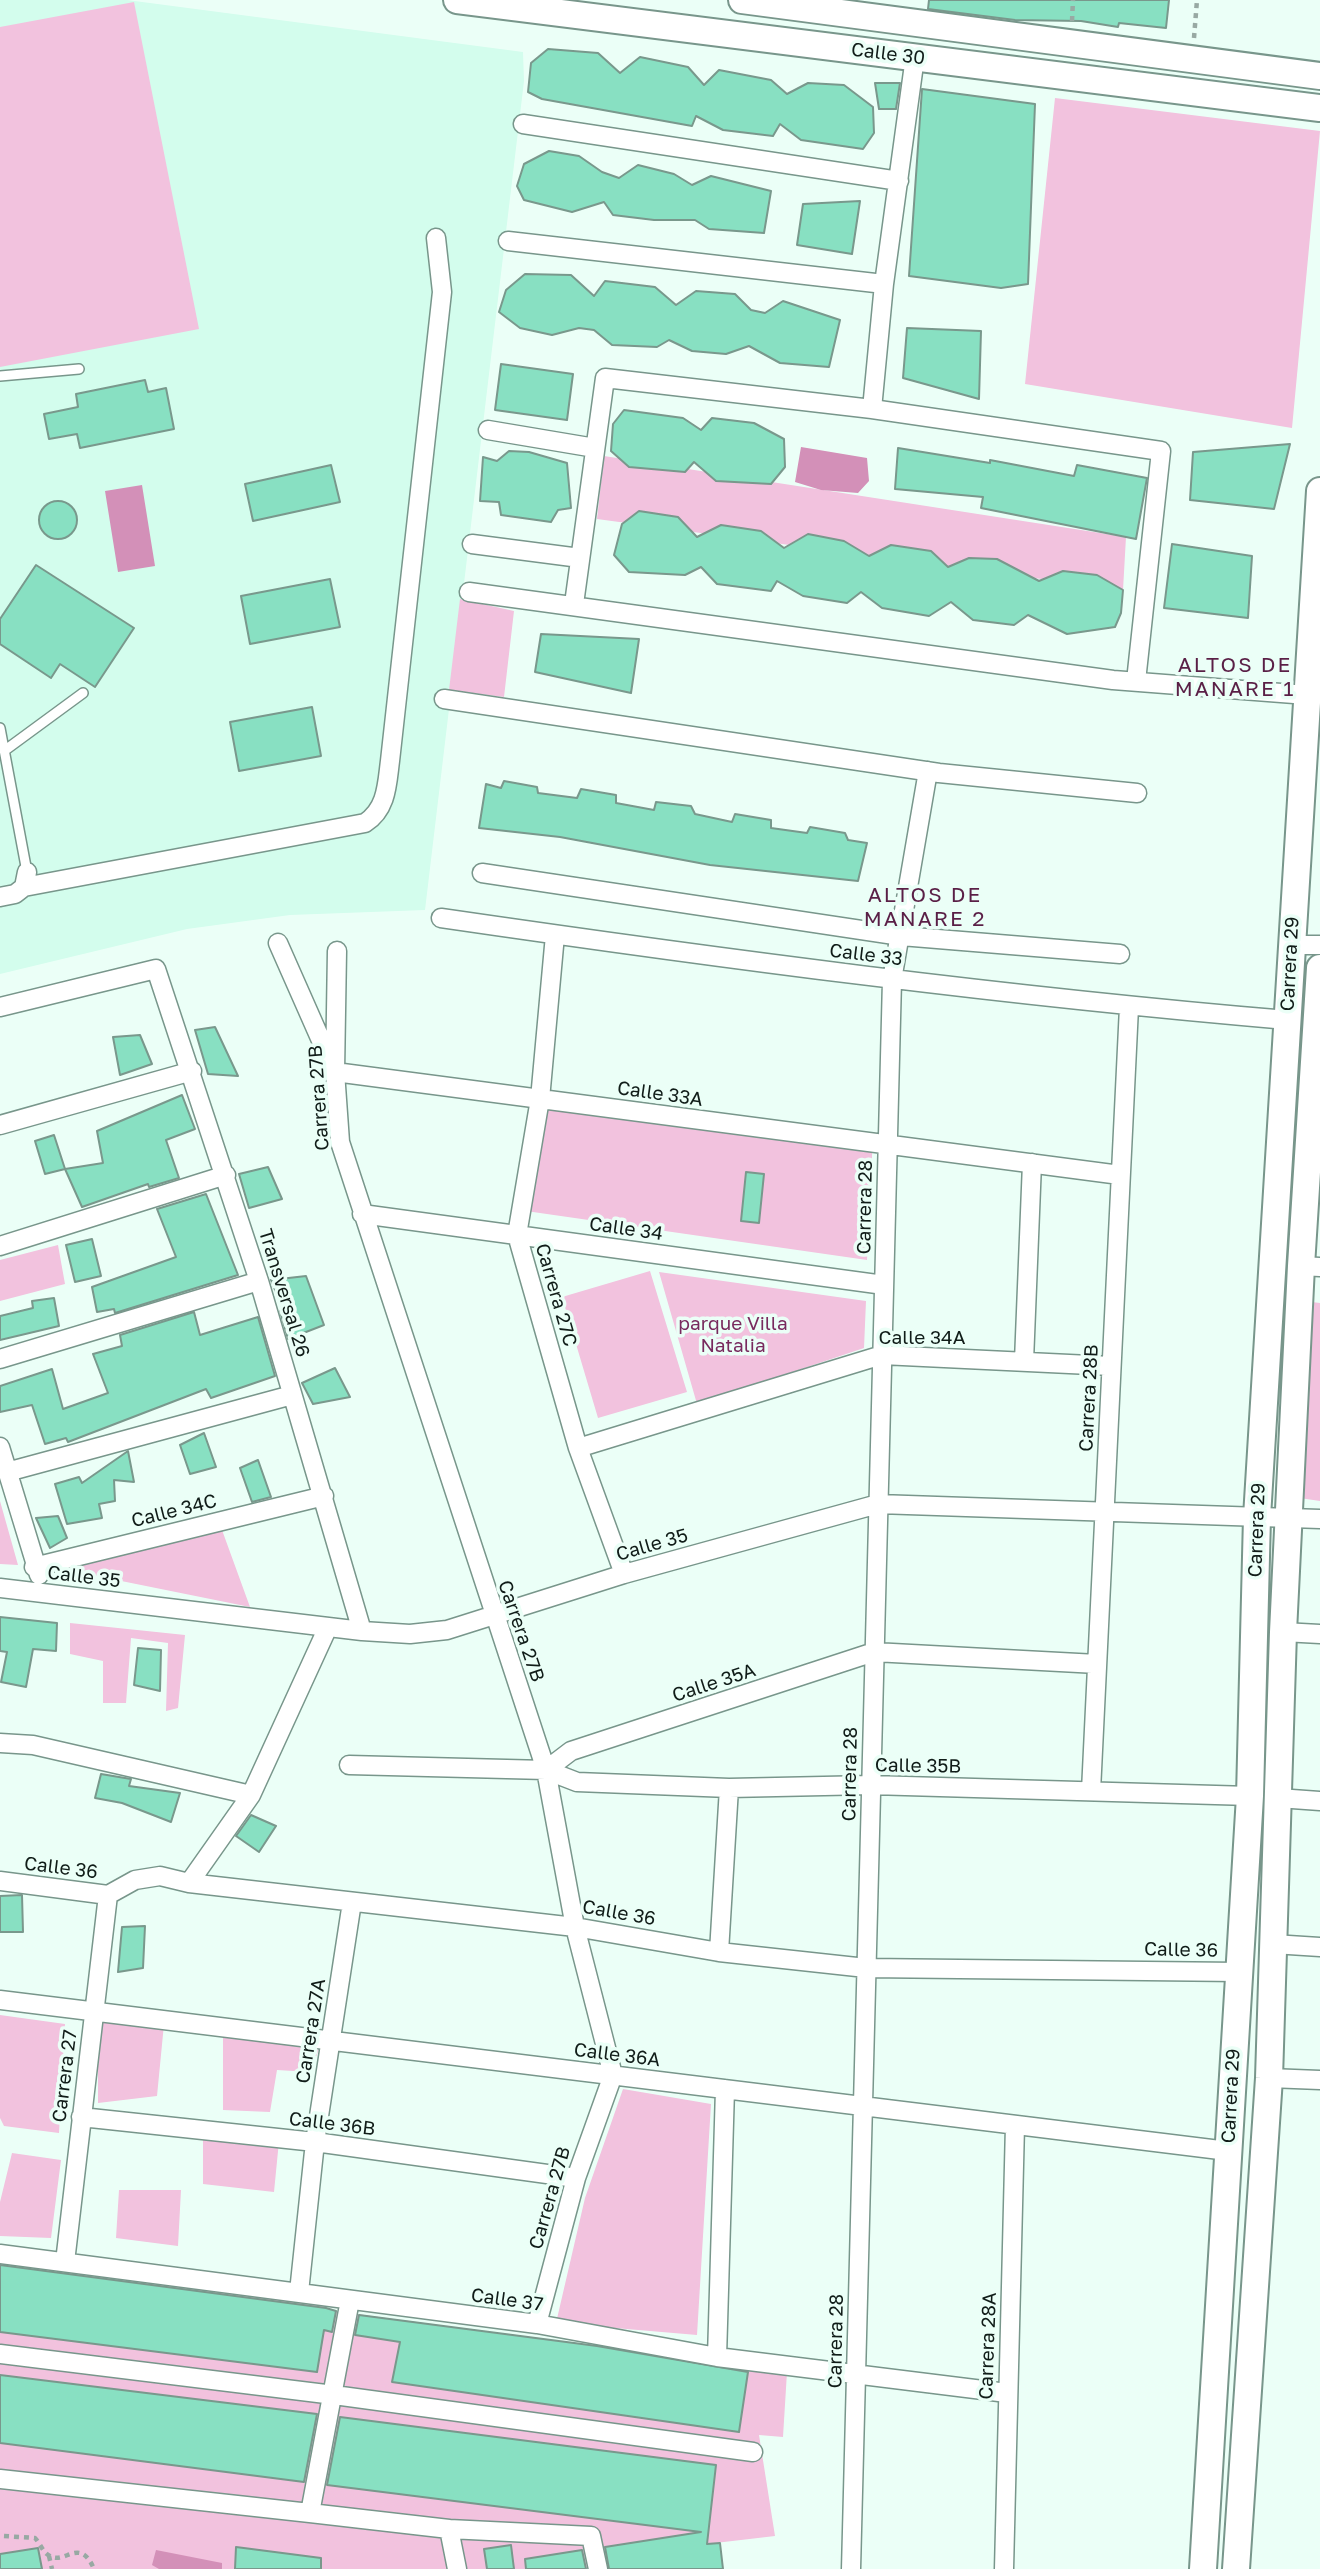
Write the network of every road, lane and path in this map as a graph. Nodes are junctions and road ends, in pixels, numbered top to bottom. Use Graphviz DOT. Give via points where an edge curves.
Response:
graph roads {
  1 [pos="457,0"];
  2 [pos="742,0"];
  3 [pos="1197,0"];
  4 [pos="915,57"];
  5 [pos="1193,60"];
  6 [pos="1320,76"];
  7 [pos="1320,108"];
  8 [pos="523,124"];
  9 [pos="900,181"];
  10 [pos="436,238"];
  11 [pos="508,241"];
  12 [pos="884,284"];
  13 [pos="79,369"];
  14 [pos="0,376"];
  15 [pos="872,409"];
  16 [pos="488,429"];
  17 [pos="595,448"];
  18 [pos="1320,491"];
  19 [pos="472,544"];
  20 [pos="580,558"];
  21 [pos="469,592"];
  22 [pos="574,604"];
  23 [pos="1136,681"];
  24 [pos="83,693"];
  25 [pos="1307,695"];
  26 [pos="444,699"];
  27 [pos="0,728"];
  28 [pos="4,751"];
  29 [pos="928,771"];
  30 [pos="1137,793"];
  31 [pos="482,873"];
  32 [pos="26,880"];
  33 [pos="0,897"];
  34 [pos="441,918"];
  35 [pos="555,935"];
  36 [pos="901,936"];
  37 [pos="278,943"];
  38 [pos="1291,945"];
  39 [pos="1320,945"];
  40 [pos="337,951"];
  41 [pos="1121,954"];
  42 [pos="1320,968"];
  43 [pos="892,980"];
  44 [pos="0,1007"];
  45 [pos="1129,1007"];
  46 [pos="1287,1020"];
  47 [pos="192,1072"];
  48 [pos="335,1072"];
  49 [pos="540,1099"];
  50 [pos="0,1125"];
  51 [pos="1314,1143"];
  52 [pos="888,1145"];
  53 [pos="1032,1163"];
  54 [pos="226,1175"];
  55 [pos="1120,1175"];
  56 [pos="362,1214"];
  57 [pos="517,1235"];
  58 [pos="0,1246"];
  59 [pos="1310,1266"];
  60 [pos="259,1281"];
  61 [pos="884,1285"];
  62 [pos="882,1355"];
  63 [pos="0,1359"];
  64 [pos="1024,1361"];
  65 [pos="1111,1366"];
  66 [pos="292,1395"];
  67 [pos="0,1447"];
  68 [pos="578,1448"];
  69 [pos="7,1472"];
  70 [pos="324,1496"];
  71 [pos="878,1504"];
  72 [pos="1104,1512"];
  73 [pos="1257,1517"];
  74 [pos="1289,1518"];
  75 [pos="1320,1519"];
  76 [pos="34,1567"];
  77 [pos="624,1574"];
  78 [pos="0,1588"];
  79 [pos="49,1594"];
  80 [pos="495,1615"];
  81 [pos="328,1627"];
  82 [pos="362,1631"];
  83 [pos="1283,1632"];
  84 [pos="1320,1634"];
  85 [pos="874,1652"];
  86 [pos="1097,1664"];
  87 [pos="0,1743"];
  88 [pos="349,1765"];
  89 [pos="546,1770"];
  90 [pos="871,1786"];
  91 [pos="729,1788"];
  92 [pos="1091,1791"];
  93 [pos="251,1795"];
  94 [pos="1250,1796"];
  95 [pos="1278,1798"];
  96 [pos="1320,1801"];
  97 [pos="0,1881"];
  98 [pos="189,1883"];
  99 [pos="108,1895"];
  100 [pos="352,1902"];
  101 [pos="575,1927"];
  102 [pos="1273,1944"];
  103 [pos="1320,1947"];
  104 [pos="719,1952"];
  105 [pos="866,1968"];
  106 [pos="1239,1972"];
  107 [pos="0,2000"];
  108 [pos="93,2012"];
  109 [pos="331,2041"];
  110 [pos="613,2075"];
  111 [pos="1269,2078"];
  112 [pos="1320,2080"];
  113 [pos="725,2089"];
  114 [pos="863,2106"];
  115 [pos="81,2117"];
  116 [pos="1015,2125"];
  117 [pos="315,2142"];
  118 [pos="1228,2151"];
  119 [pos="576,2178"];
  120 [pos="0,2254"];
  121 [pos="65,2262"];
  122 [pos="299,2292"];
  123 [pos="351,2300"];
  124 [pos="537,2325"];
  125 [pos="0,2354"];
  126 [pos="717,2357"];
  127 [pos="856,2374"];
  128 [pos="1007,2393"];
  129 [pos="334,2395"];
  130 [pos="753,2452"];
  131 [pos="0,2479"];
  132 [pos="310,2513"];
  133 [pos="449,2529"];
  134 [pos="4,2536"];
  135 [pos="49,2556"];
  136 [pos="52,2569"];
  137 [pos="94,2569"];
  138 [pos="457,2569"];
  139 [pos="598,2569"];
  140 [pos="851,2569"];
  141 [pos="1004,2569"];
  142 [pos="1203,2569"];
  143 [pos="1236,2569"];
  1 -- 4 [label="main road, Calle 30"];
  2 -- 5 [label="main road, Calle 30"];
  3 -- 5 [label="path"];
  4 -- 7 [label="main road, Calle 30"];
  4 -- 9 [label="street"];
  5 -- 6 [label="main road, Calle 30"];
  8 -- 9 [label="street"];
  9 -- 12 [label="street"];
  10 -- 32 [label="street" via="442,292 390,761 385,794 376,814 365,823"];
  11 -- 12 [label="street"];
  12 -- 15 [label="street"];
  13 -- 14 [label="lane"];
  15 -- 17 [label="street" via="608,376 603,383"];
  15 -- 23 [label="street" via="1161,451"];
  16 -- 17 [label="street"];
  17 -- 20 [label="street"];
  18 -- 25 [label="main road, Carrera 29"];
  19 -- 20 [label="street"];
  20 -- 22 [label="street"];
  21 -- 22 [label="street"];
  22 -- 23 [label="street"];
  23 -- 25 [label="street"];
  24 -- 28 [label="lane"];
  25 -- 38 [label="main road, Carrera 29"];
  26 -- 29 [label="street"];
  27 -- 28 [label="lane"];
  28 -- 32 [label="lane"];
  29 -- 30 [label="street"];
  29 -- 36 [label="street, Carrera 28"];
  31 -- 36 [label="street"];
  32 -- 33 [label="street" via="15,894"];
  34 -- 35 [label="street, Calle 33"];
  35 -- 43 [label="street, Calle 33"];
  35 -- 49 [label="street, Carrera 27C"];
  36 -- 41 [label="street"];
  36 -- 43 [label="street, Carrera 28"];
  37 -- 48 [label="street"];
  38 -- 39 [label="street"];
  38 -- 46 [label="main road, Carrera 29"];
  40 -- 48 [label="street, Carrera 27B"];
  42 -- 51 [label="main road, Carrera 29"];
  43 -- 45 [label="street, Calle 33"];
  43 -- 52 [label="street, Carrera 28"];
  44 -- 47 [label="street, Transversal 26" via="156,969"];
  45 -- 46 [label="street, Calle 33"];
  45 -- 55 [label="street, Carrera 28B"];
  46 -- 73 [label="main road, Carrera 29"];
  47 -- 50 [label="street"];
  47 -- 54 [label="street, Transversal 26"];
  48 -- 49 [label="street, Calle 33A"];
  48 -- 56 [label="street, Carrera 27B" via="341,1142"];
  49 -- 52 [label="street, Calle 33A"];
  49 -- 57 [label="street, Carrera 27C"];
  51 -- 59 [label="main road, Carrera 29"];
  52 -- 53 [label="street, Calle 33A"];
  52 -- 61 [label="street, Carrera 28"];
  53 -- 55 [label="street, Calle 33A"];
  53 -- 64 [label="street"];
  54 -- 58 [label="street"];
  54 -- 60 [label="street, Transversal 26"];
  55 -- 65 [label="street, Carrera 28B"];
  56 -- 57 [label="street, Calle 34"];
  56 -- 80 [label="street, Carrera 27B"];
  57 -- 61 [label="street, Calle 34"];
  57 -- 68 [label="street, Carrera 27C"];
  59 -- 74 [label="main road, Carrera 29"];
  60 -- 63 [label="street"];
  60 -- 66 [label="street, Transversal 26"];
  61 -- 62 [label="street, Carrera 28"];
  62 -- 64 [label="street, Calle 34A"];
  62 -- 68 [label="street, Calle 34A"];
  62 -- 71 [label="street, Carrera 28"];
  64 -- 65 [label="street, Calle 34A"];
  65 -- 72 [label="street, Carrera 28B"];
  66 -- 69 [label="street"];
  66 -- 70 [label="street, Transversal 26"];
  67 -- 69 [label="street"];
  68 -- 77 [label="street, Carrera 27C"];
  69 -- 76 [label="street"];
  70 -- 76 [label="street, Calle 34C"];
  70 -- 82 [label="street, Transversal 26"];
  71 -- 72 [label="street, Calle 35"];
  71 -- 77 [label="street, Calle 35"];
  71 -- 85 [label="street, Carrera 28"];
  72 -- 73 [label="street, Calle 35"];
  72 -- 86 [label="street, Carrera 28B"];
  73 -- 74 [label="street, Calle 35"];
  73 -- 94 [label="main road, Carrera 29"];
  74 -- 75 [label="street, Calle 35"];
  74 -- 83 [label="main road, Carrera 29"];
  76 -- 79 [label="street"];
  77 -- 80 [label="street, Calle 35"];
  78 -- 79 [label="street, Calle 35"];
  79 -- 81 [label="street, Calle 35"];
  80 -- 82 [label="street, Calle 35" via="447,1630 410,1634"];
  80 -- 89 [label="street, Carrera 27B"];
  81 -- 82 [label="street, Calle 35"];
  81 -- 93 [label="street"];
  83 -- 84 [label="street"];
  83 -- 95 [label="main road, Carrera 29"];
  85 -- 86 [label="street, Calle 35A"];
  85 -- 89 [label="street, Calle 35A" via="572,1751"];
  85 -- 90 [label="street, Carrera 28"];
  86 -- 92 [label="street, Carrera 28B"];
  87 -- 93 [label="street" via="33,1745"];
  88 -- 89 [label="street"];
  89 -- 91 [label="street, Calle 35B" via="577,1782"];
  89 -- 101 [label="street, Carrera 27B"];
  90 -- 91 [label="street, Calle 35B"];
  90 -- 92 [label="street, Calle 35B"];
  90 -- 105 [label="street, Carrera 28"];
  91 -- 104 [label="street"];
  92 -- 94 [label="street, Calle 35B"];
  93 -- 98 [label="street"];
  94 -- 106 [label="main road, Carrera 29"];
  95 -- 96 [label="street"];
  95 -- 102 [label="main road, Carrera 29"];
  97 -- 99 [label="street, Calle 36"];
  98 -- 99 [label="street, Calle 36" via="160,1876 135,1880"];
  98 -- 100 [label="street, Calle 36"];
  99 -- 108 [label="street, Carrera 27"];
  100 -- 101 [label="street, Calle 36"];
  100 -- 109 [label="street, Carrera 27A"];
  101 -- 104 [label="street, Calle 36"];
  101 -- 110 [label="street, Carrera 27B"];
  102 -- 103 [label="street"];
  102 -- 111 [label="main road, Carrera 29"];
  104 -- 105 [label="street, Calle 36"];
  105 -- 106 [label="street, Calle 36"];
  105 -- 114 [label="street, Carrera 28"];
  106 -- 118 [label="main road, Carrera 29"];
  107 -- 108 [label="street, Calle 36A"];
  108 -- 109 [label="street, Calle 36A"];
  108 -- 115 [label="street, Carrera 27"];
  109 -- 110 [label="street, Calle 36A"];
  109 -- 117 [label="street, Carrera 27A"];
  110 -- 113 [label="street, Calle 36A"];
  110 -- 119 [label="street, Carrera 27B"];
  111 -- 112 [label="street"];
  111 -- 143 [label="main road, Carrera 29"];
  113 -- 114 [label="street, Calle 36A"];
  113 -- 126 [label="street"];
  114 -- 116 [label="street, Calle 36A"];
  114 -- 127 [label="street, Carrera 28"];
  115 -- 117 [label="street, Calle 36B"];
  115 -- 121 [label="street, Carrera 27"];
  116 -- 118 [label="street, Calle 36A"];
  116 -- 128 [label="street, Carrera 28A"];
  117 -- 119 [label="street, Calle 36B"];
  117 -- 122 [label="street, Carrera 27A"];
  118 -- 142 [label="main road, Carrera 29"];
  119 -- 124 [label="street, Carrera 27B"];
  120 -- 121 [label="street, Calle 37"];
  121 -- 122 [label="street, Calle 37"];
  122 -- 123 [label="street, Calle 37"];
  123 -- 124 [label="street, Calle 37"];
  123 -- 129 [label="street"];
  124 -- 126 [label="street, Calle 37"];
  125 -- 129 [label="street"];
  126 -- 127 [label="street, Calle 37"];
  127 -- 128 [label="street, Calle 37"];
  127 -- 140 [label="street, Carrera 28"];
  128 -- 141 [label="street, Carrera 28A"];
  129 -- 130 [label="street"];
  129 -- 132 [label="street"];
  131 -- 132 [label="street"];
  132 -- 133 [label="street"];
  133 -- 138 [label="street"];
  133 -- 139 [label="street" via="591,2536"];
  134 -- 135 [label="path" via="35,2538"];
  135 -- 136 [label="path"];
  135 -- 137 [label="path" via="75,2552 88,2558"];
}
